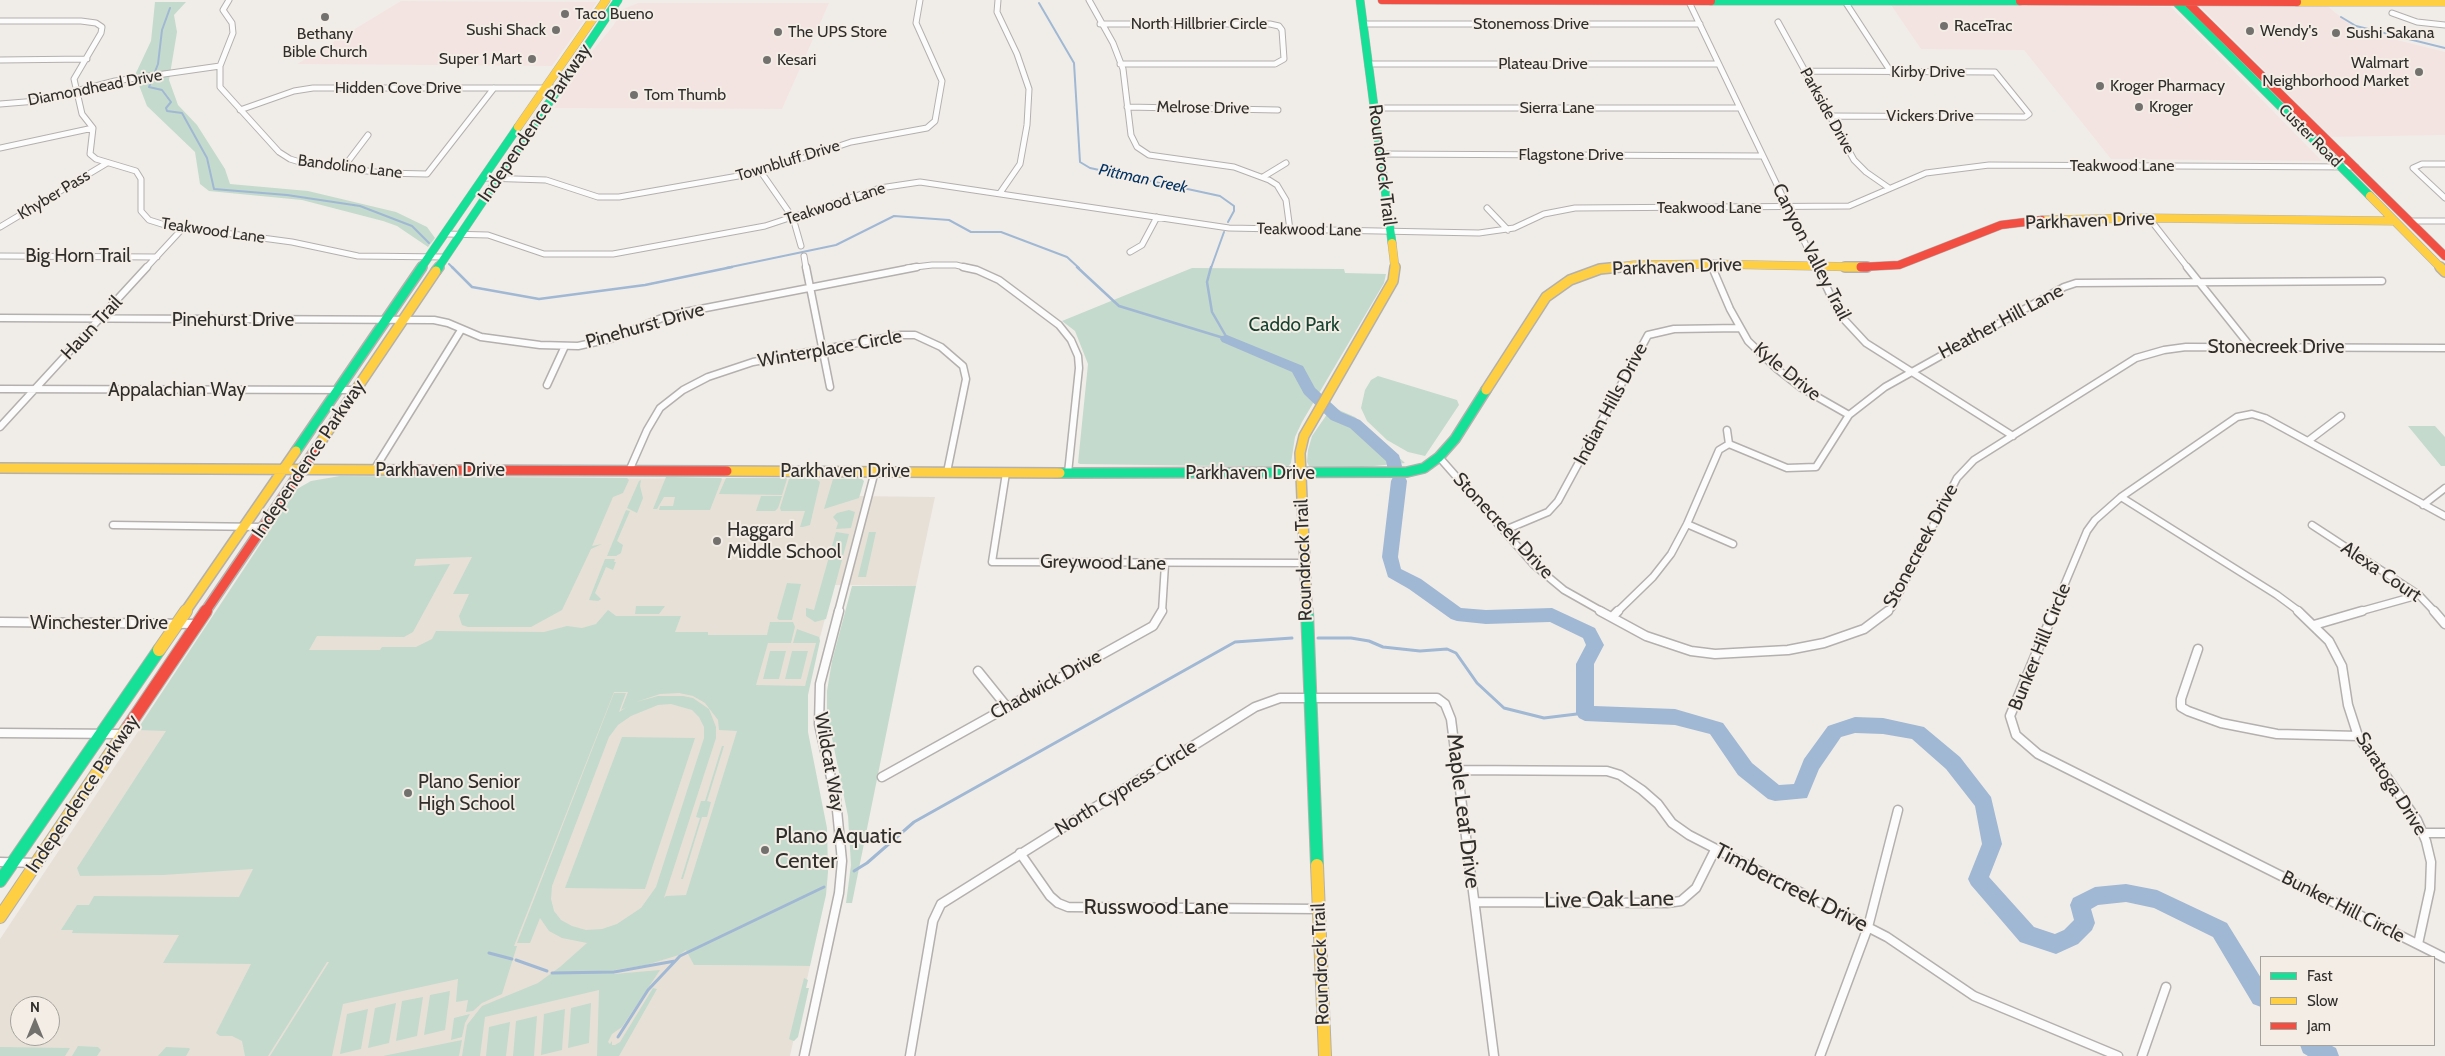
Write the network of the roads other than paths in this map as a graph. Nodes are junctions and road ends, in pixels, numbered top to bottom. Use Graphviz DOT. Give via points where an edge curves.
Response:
graph roads {
  1 [pos="229,0"];
  2 [pos="606,0"];
  3 [pos="618,0"];
  4 [pos="920,0"];
  5 [pos="998,0"];
  6 [pos="1089,0"];
  7 [pos="1360,0"];
  8 [pos="1382,0"];
  9 [pos="1688,0"];
  10 [pos="1712,1"];
  11 [pos="1789,1"];
  12 [pos="1845,1"];
  13 [pos="1919,1"];
  14 [pos="1985,1"];
  15 [pos="2085,1"];
  16 [pos="2181,1"];
  17 [pos="2272,1"];
  18 [pos="2403,1"];
  19 [pos="2439,1"];
  20 [pos="2392,13"];
  21 [pos="0,21"];
  22 [pos="1778,22"];
  23 [pos="1100,24"];
  24 [pos="1363,24"];
  25 [pos="1700,24"];
  26 [pos="2445,25"];
  27 [pos="576,44"];
  28 [pos="588,44"];
  29 [pos="87,59"];
  30 [pos="0,60"];
  31 [pos="1120,64"];
  32 [pos="1368,64"];
  33 [pos="1717,64"];
  34 [pos="220,66"];
  35 [pos="1806,71"];
  36 [pos="1891,72"];
  37 [pos="494,88"];
  38 [pos="546,88"];
  39 [pos="559,88"];
  40 [pos="75,92"];
  41 [pos="0,104"];
  42 [pos="1127,107"];
  43 [pos="1374,108"];
  44 [pos="1739,108"];
  45 [pos="240,110"];
  46 [pos="1278,110"];
  47 [pos="1832,116"];
  48 [pos="2028,116"];
  49 [pos="2292,118"];
  50 [pos="2306,119"];
  51 [pos="93,128"];
  52 [pos="368,135"];
  53 [pos="0,148"];
  54 [pos="1380,154"];
  55 [pos="1763,156"];
  56 [pos="107,163"];
  57 [pos="1286,163"];
  58 [pos="2445,164"];
  59 [pos="2341,167"];
  60 [pos="2356,167"];
  61 [pos="343,168"];
  62 [pos="761,172"];
  63 [pos="1263,177"];
  64 [pos="484,178"];
  65 [pos="498,179"];
  66 [pos="1889,188"];
  67 [pos="1000,192"];
  68 [pos="2445,198"];
  69 [pos="1487,208"];
  70 [pos="1790,208"];
  71 [pos="1157,217"];
  72 [pos="793,218"];
  73 [pos="2149,218"];
  74 [pos="2394,221"];
  75 [pos="2409,221"];
  76 [pos="2445,221"];
  77 [pos="0,228"];
  78 [pos="183,228"];
  79 [pos="1290,230"];
  80 [pos="1508,230"];
  81 [pos="1390,231"];
  82 [pos="446,234"];
  83 [pos="461,234"];
  84 [pos="801,246"];
  85 [pos="1130,252"];
  86 [pos="0,256"];
  87 [pos="804,256"];
  88 [pos="2445,256"];
  89 [pos="157,257"];
  90 [pos="429,257"];
  91 [pos="445,257"];
  92 [pos="1711,264"];
  93 [pos="1816,266"];
  94 [pos="2445,272"];
  95 [pos="2199,281"];
  96 [pos="2382,281"];
  97 [pos="810,287"];
  98 [pos="0,318"];
  99 [pos="99,319"];
  100 [pos="386,320"];
  101 [pos="403,320"];
  102 [pos="1740,328"];
  103 [pos="461,330"];
  104 [pos="565,346"];
  105 [pos="2250,346"];
  106 [pos="2445,348"];
  107 [pos="822,350"];
  108 [pos="1910,372"];
  109 [pos="547,386"];
  110 [pos="830,387"];
  111 [pos="0,389"];
  112 [pos="36,389"];
  113 [pos="338,390"];
  114 [pos="355,390"];
  115 [pos="1849,415"];
  116 [pos="2341,416"];
  117 [pos="0,427"];
  118 [pos="1728,430"];
  119 [pos="2013,436"];
  120 [pos="2308,441"];
  121 [pos="1729,444"];
  122 [pos="1439,457"];
  123 [pos="0,468"];
  124 [pos="284,469"];
  125 [pos="301,470"];
  126 [pos="374,470"];
  127 [pos="629,470"];
  128 [pos="875,471"];
  129 [pos="947,472"];
  130 [pos="1006,473"];
  131 [pos="1068,473"];
  132 [pos="1300,474"];
  133 [pos="2445,488"];
  134 [pos="2121,497"];
  135 [pos="2424,505"];
  136 [pos="2445,516"];
  137 [pos="1687,524"];
  138 [pos="113,525"];
  139 [pos="2312,525"];
  140 [pos="244,527"];
  141 [pos="263,527"];
  142 [pos="1505,530"];
  143 [pos="1733,544"];
  144 [pos="1304,563"];
  145 [pos="1165,564"];
  146 [pos="2419,596"];
  147 [pos="1613,616"];
  148 [pos="0,622"];
  149 [pos="178,624"];
  150 [pos="198,624"];
  151 [pos="2445,624"];
  152 [pos="2314,625"];
  153 [pos="2198,648"];
  154 [pos="978,671"];
  155 [pos="1310,698"];
  156 [pos="1007,707"];
  157 [pos="0,732"];
  158 [pos="101,734"];
  159 [pos="123,734"];
  160 [pos="2358,736"];
  161 [pos="1458,770"];
  162 [pos="882,777"];
  163 [pos="1898,810"];
  164 [pos="2422,833"];
  165 [pos="2445,833"];
  166 [pos="1715,850"];
  167 [pos="1020,853"];
  168 [pos="0,862"];
  169 [pos="12,862"];
  170 [pos="37,862"];
  171 [pos="0,881"];
  172 [pos="1475,902"];
  173 [pos="1319,909"];
  174 [pos="0,917"];
  175 [pos="1868,927"];
  176 [pos="2418,944"];
  177 [pos="2445,958"];
  178 [pos="2166,987"];
  179 [pos="804,1056"];
  180 [pos="910,1056"];
  181 [pos="1325,1056"];
  182 [pos="1494,1056"];
  183 [pos="1820,1056"];
  184 [pos="2118,1056"];
  185 [pos="2142,1056"];
  1 -- 34 [label="street, Bandolino Lane" via="223,10 232,23 233,33"];
  2 -- 27 [label="main road, Independence Parkway"];
  3 -- 28 [label="main road, Independence Parkway"];
  4 -- 62 [label="street, Townbluff Drive" via="916,23 942,81 935,121 923,129 851,142"];
  5 -- 67 [label="street" via="998,12 1029,90 1020,164"];
  6 -- 23 [label="street"];
  7 -- 24 [label="main road, Roundrock Trail"];
  8 -- 9 [label="main road"];
  9 -- 10 [label="main road"];
  9 -- 25 [label="street, Canyon Valley Trail"];
  10 -- 11 [label="main road"];
  11 -- 12 [label="main road"];
  12 -- 13 [label="main road"];
  12 -- 36 [label="street"];
  13 -- 14 [label="main road"];
  14 -- 15 [label="main road"];
  15 -- 16 [label="main road"];
  16 -- 17 [label="main road"];
  16 -- 49 [label="main road, Custer Road"];
  16 -- 50 [label="main road, Custer Road"];
  17 -- 18 [label="main road"];
  18 -- 19 [label="main road"];
  20 -- 26 [label="street" via="2417,22"];
  21 -- 29 [label="street" via="96,23 103,30"];
  22 -- 35 [label="street, Parkside Drive"];
  23 -- 31 [label="street"];
  23 -- 31 [label="street, North Hillbrier Circle" via="1270,24 1282,28 1284,59 1275,64"];
  24 -- 25 [label="street, Stonemoss Drive"];
  24 -- 32 [label="main road, Roundrock Trail"];
  25 -- 33 [label="street, Canyon Valley Trail"];
  27 -- 28 [label="main road"];
  27 -- 38 [label="main road, Independence Parkway"];
  28 -- 39 [label="main road, Independence Parkway"];
  29 -- 30 [label="street"];
  29 -- 40 [label="street" via="74,79"];
  31 -- 42 [label="street"];
  32 -- 33 [label="street, Plateau Drive"];
  32 -- 43 [label="main road, Roundrock Trail"];
  33 -- 44 [label="street, Canyon Valley Trail"];
  34 -- 40 [label="street, Diamondhead Drive"];
  34 -- 45 [label="street, Bandolino Lane" via="220,87"];
  35 -- 36 [label="street, Kirby Drive"];
  35 -- 47 [label="street, Parkside Drive"];
  36 -- 48 [label="street, Kirby Drive" via="1995,72"];
  37 -- 38 [label="street, Hidden Cove Drive"];
  37 -- 45 [label="street, Hidden Cove Drive" via="313,88 294,91"];
  37 -- 61 [label="street, Bandolino Lane" via="427,174"];
  38 -- 39 [label="street, Hidden Cove Drive"];
  38 -- 64 [label="main road, Independence Parkway"];
  39 -- 65 [label="main road, Independence Parkway"];
  40 -- 41 [label="street, Diamondhead Drive" via="37,101"];
  40 -- 51 [label="street" via="82,114"];
  42 -- 46 [label="street, Melrose Drive"];
  42 -- 63 [label="street" via="1133,143 1142,152 1234,167"];
  43 -- 44 [label="street, Sierra Lane"];
  43 -- 54 [label="main road, Roundrock Trail"];
  44 -- 55 [label="street, Canyon Valley Trail"];
  45 -- 61 [label="street, Bandolino Lane" via="285,156 302,163"];
  47 -- 48 [label="street, Vickers Drive"];
  47 -- 66 [label="street, Parkside Drive" via="1859,166"];
  49 -- 50 [label="main road"];
  49 -- 59 [label="main road, Custer Road"];
  50 -- 60 [label="main road, Custer Road"];
  51 -- 53 [label="street"];
  51 -- 56 [label="street, Teakwood Lane" via="90,154"];
  52 -- 61 [label="street"];
  54 -- 55 [label="street, Flagstone Drive"];
  54 -- 81 [label="main road, Roundrock Trail"];
  55 -- 70 [label="street, Canyon Valley Trail"];
  56 -- 77 [label="street, Khyber Pass"];
  56 -- 78 [label="street, Teakwood Lane" via="140,175 143,216 155,223"];
  57 -- 63 [label="street"];
  58 -- 68 [label="street" via="2422,164 2413,168"];
  59 -- 60 [label="street, Teakwood Lane"];
  59 -- 66 [label="street, Teakwood Lane" via="1989,165 1926,173"];
  59 -- 74 [label="main road, Custer Road"];
  60 -- 75 [label="main road, Custer Road"];
  62 -- 65 [label="street, Townbluff Drive" via="608,198 546,180"];
  62 -- 72 [label="street"];
  63 -- 79 [label="street" via="1283,193 1289,210"];
  64 -- 65 [label="street, Townbluff Drive"];
  64 -- 82 [label="main road, Independence Parkway"];
  65 -- 83 [label="main road, Independence Parkway"];
  66 -- 70 [label="street, Teakwood Lane" via="1859,204"];
  67 -- 71 [label="street, Teakwood Lane"];
  67 -- 72 [label="street, Teakwood Lane" via="938,183 899,184 872,190"];
  69 -- 80 [label="street"];
  70 -- 80 [label="street, Teakwood Lane" via="1559,210"];
  70 -- 93 [label="street, Canyon Valley Trail"];
  71 -- 79 [label="street, Teakwood Lane" via="1229,228"];
  71 -- 85 [label="street" via="1142,245"];
  72 -- 83 [label="street, Teakwood Lane" via="631,251 585,255 544,254 494,236"];
  72 -- 84 [label="street"];
  73 -- 74 [label="main road, Parkhaven Drive"];
  73 -- 93 [label="main road, Parkhaven Drive" via="2020,222 1984,231 1899,265"];
  73 -- 95 [label="street"];
  74 -- 75 [label="main road, Parkhaven Drive"];
  74 -- 94 [label="main road, Custer Road"];
  75 -- 76 [label="street"];
  75 -- 88 [label="main road, Custer Road"];
  78 -- 89 [label="street, Haun Trail"];
  78 -- 90 [label="street, Teakwood Lane" via="292,242 358,256"];
  79 -- 81 [label="street, Teakwood Lane"];
  80 -- 81 [label="street, Teakwood Lane" via="1479,233"];
  81 -- 132 [label="main road, Roundrock Trail" via="1396,272 1393,281 1304,436"];
  82 -- 83 [label="street, Teakwood Lane"];
  82 -- 90 [label="main road, Independence Parkway"];
  83 -- 91 [label="main road, Independence Parkway"];
  86 -- 89 [label="street, Big Horn Trail"];
  87 -- 97 [label="street"];
  89 -- 99 [label="street, Haun Trail"];
  90 -- 91 [label="street, Teakwood Lane"];
  90 -- 100 [label="main road, Independence Parkway"];
  91 -- 101 [label="main road, Independence Parkway"];
  92 -- 93 [label="main road, Parkhaven Drive"];
  92 -- 102 [label="street, Kyle Drive"];
  92 -- 122 [label="main road, Parkhaven Drive" via="1600,269 1557,288 1546,297 1465,424"];
  93 -- 108 [label="street, Canyon Valley Trail" via="1840,315 1850,328 1866,343"];
  95 -- 96 [label="street, Heather Hill Lane"];
  95 -- 105 [label="street"];
  95 -- 108 [label="street, Heather Hill Lane" via="2076,282"];
  97 -- 104 [label="street, Pinehurst Drive" via="673,314 610,339"];
  97 -- 107 [label="street"];
  97 -- 131 [label="street, Pinehurst Drive" via="906,268 943,265 986,273 1019,295 1059,325 1078,356"];
  98 -- 99 [label="street, Pinehurst Drive"];
  99 -- 100 [label="street, Pinehurst Drive"];
  99 -- 112 [label="street, Haun Trail"];
  100 -- 101 [label="street, Pinehurst Drive"];
  100 -- 113 [label="main road, Independence Parkway"];
  101 -- 103 [label="street, Pinehurst Drive" via="441,320"];
  101 -- 114 [label="main road, Independence Parkway"];
  102 -- 115 [label="street, Kyle Drive" via="1748,341 1777,369 1808,392"];
  102 -- 142 [label="street, Indian Hills Drive" via="1674,329 1648,336 1558,501 1548,512"];
  103 -- 104 [label="street, Pinehurst Drive" via="491,339"];
  103 -- 126 [label="street"];
  104 -- 109 [label="street"];
  105 -- 106 [label="street, Stonecreek Drive"];
  105 -- 119 [label="street, Stonecreek Drive" via="2179,348 2136,358"];
  107 -- 110 [label="street"];
  107 -- 127 [label="street, Winterplace Circle" via="752,362 708,377 683,390 660,408"];
  107 -- 129 [label="street, Winterplace Circle" via="908,335 928,340 952,355 963,366 966,379"];
  108 -- 115 [label="street, Heather Hill Lane"];
  108 -- 119 [label="street, Canyon Valley Trail"];
  111 -- 112 [label="street, Appalachian Way"];
  112 -- 113 [label="street, Appalachian Way"];
  112 -- 117 [label="street, Haun Trail"];
  113 -- 114 [label="street, Appalachian Way"];
  113 -- 124 [label="main road, Independence Parkway"];
  114 -- 125 [label="main road, Independence Parkway"];
  115 -- 121 [label="street, Heather Hill Lane" via="1816,467 1787,468"];
  116 -- 120 [label="street"];
  118 -- 121 [label="street"];
  119 -- 147 [label="street, Stonecreek Drive" via="1991,447 1957,478 1892,607 1864,630 1788,650 1716,654 1691,651 1646,636"];
  120 -- 134 [label="street, Bunker Hill Circle" via="2265,418 2252,414 2237,417"];
  120 -- 135 [label="street, Bunker Hill Circle"];
  121 -- 137 [label="street" via="1719,450"];
  122 -- 132 [label="main road, Parkhaven Drive" via="1424,468 1407,472"];
  122 -- 142 [label="street, Stonecreek Drive"];
  123 -- 124 [label="main road, Parkhaven Drive"];
  124 -- 125 [label="main road, Parkhaven Drive"];
  124 -- 140 [label="main road, Independence Parkway"];
  125 -- 126 [label="main road, Parkhaven Drive"];
  125 -- 141 [label="main road, Independence Parkway"];
  126 -- 127 [label="main road, Parkhaven Drive"];
  127 -- 128 [label="main road, Parkhaven Drive"];
  128 -- 129 [label="main road, Parkhaven Drive"];
  128 -- 179 [label="street, Wildcat Way" via="820,684 819,724 836,800 842,861 840,894"];
  129 -- 130 [label="main road, Parkhaven Drive"];
  130 -- 131 [label="main road, Parkhaven Drive"];
  130 -- 145 [label="street, Greywood Lane" via="992,562"];
  131 -- 132 [label="main road, Parkhaven Drive"];
  132 -- 144 [label="main road, Roundrock Trail"];
  133 -- 135 [label="street"];
  134 -- 152 [label="street, Saratoga Drive" via="2277,596"];
  134 -- 176 [label="street, Bunker Hill Circle" via="2087,531 2010,716 2016,735 2038,754"];
  135 -- 136 [label="street, Bunker Hill Circle"];
  137 -- 143 [label="street"];
  137 -- 147 [label="street" via="1665,562"];
  138 -- 140 [label="street"];
  139 -- 146 [label="street, Alexa Court"];
  140 -- 141 [label="street"];
  140 -- 149 [label="main road, Independence Parkway"];
  141 -- 150 [label="main road, Independence Parkway"];
  142 -- 147 [label="street, Stonecreek Drive" via="1534,565 1564,590"];
  144 -- 145 [label="street, Greywood Lane"];
  144 -- 155 [label="main road, Roundrock Trail"];
  145 -- 156 [label="street, Chadwick Drive" via="1161,617 1153,626"];
  146 -- 151 [label="street, Alexa Court"];
  146 -- 152 [label="street"];
  148 -- 149 [label="street, Winchester Drive"];
  149 -- 150 [label="street, Winchester Drive"];
  149 -- 158 [label="main road, Independence Parkway"];
  150 -- 159 [label="main road, Independence Parkway"];
  152 -- 160 [label="street, Saratoga Drive" via="2329,641 2342,666 2348,705"];
  153 -- 160 [label="street" via="2181,699 2181,706 2188,711 2221,723 2277,734"];
  154 -- 156 [label="street"];
  155 -- 161 [label="street, Maple Leaf Drive" via="1440,699 1451,719"];
  155 -- 167 [label="street, North Cypress Circle" via="1280,698 1255,707"];
  155 -- 173 [label="main road, Roundrock Trail"];
  156 -- 162 [label="street, Chadwick Drive"];
  157 -- 158 [label="street"];
  158 -- 159 [label="street"];
  158 -- 169 [label="main road, Independence Parkway"];
  159 -- 170 [label="main road, Independence Parkway"];
  160 -- 164 [label="street, Saratoga Drive" via="2417,820"];
  161 -- 166 [label="street, Timbercreek Drive" via="1607,772 1620,775 1658,804 1672,823"];
  161 -- 172 [label="street, Maple Leaf Drive"];
  163 -- 175 [label="street"];
  164 -- 165 [label="street"];
  164 -- 176 [label="street, Saratoga Drive" via="2431,862 2430,889"];
  166 -- 172 [label="street, Live Oak Lane" via="1696,888 1681,900 1667,903"];
  166 -- 175 [label="street, Timbercreek Drive"];
  167 -- 173 [label="street, Russwood Lane" via="1050,896 1068,907"];
  167 -- 180 [label="street, North Cypress Circle" via="941,904 933,921"];
  168 -- 169 [label="street"];
  169 -- 170 [label="street"];
  169 -- 171 [label="main road, Independence Parkway"];
  170 -- 174 [label="main road, Independence Parkway"];
  172 -- 182 [label="street, Maple Leaf Drive"];
  173 -- 181 [label="main road, Roundrock Trail"];
  175 -- 183 [label="street"];
  175 -- 184 [label="street, Timbercreek Drive" via="1898,943 1974,996"];
  176 -- 177 [label="street, Bunker Hill Circle"];
  178 -- 185 [label="street"];
}
